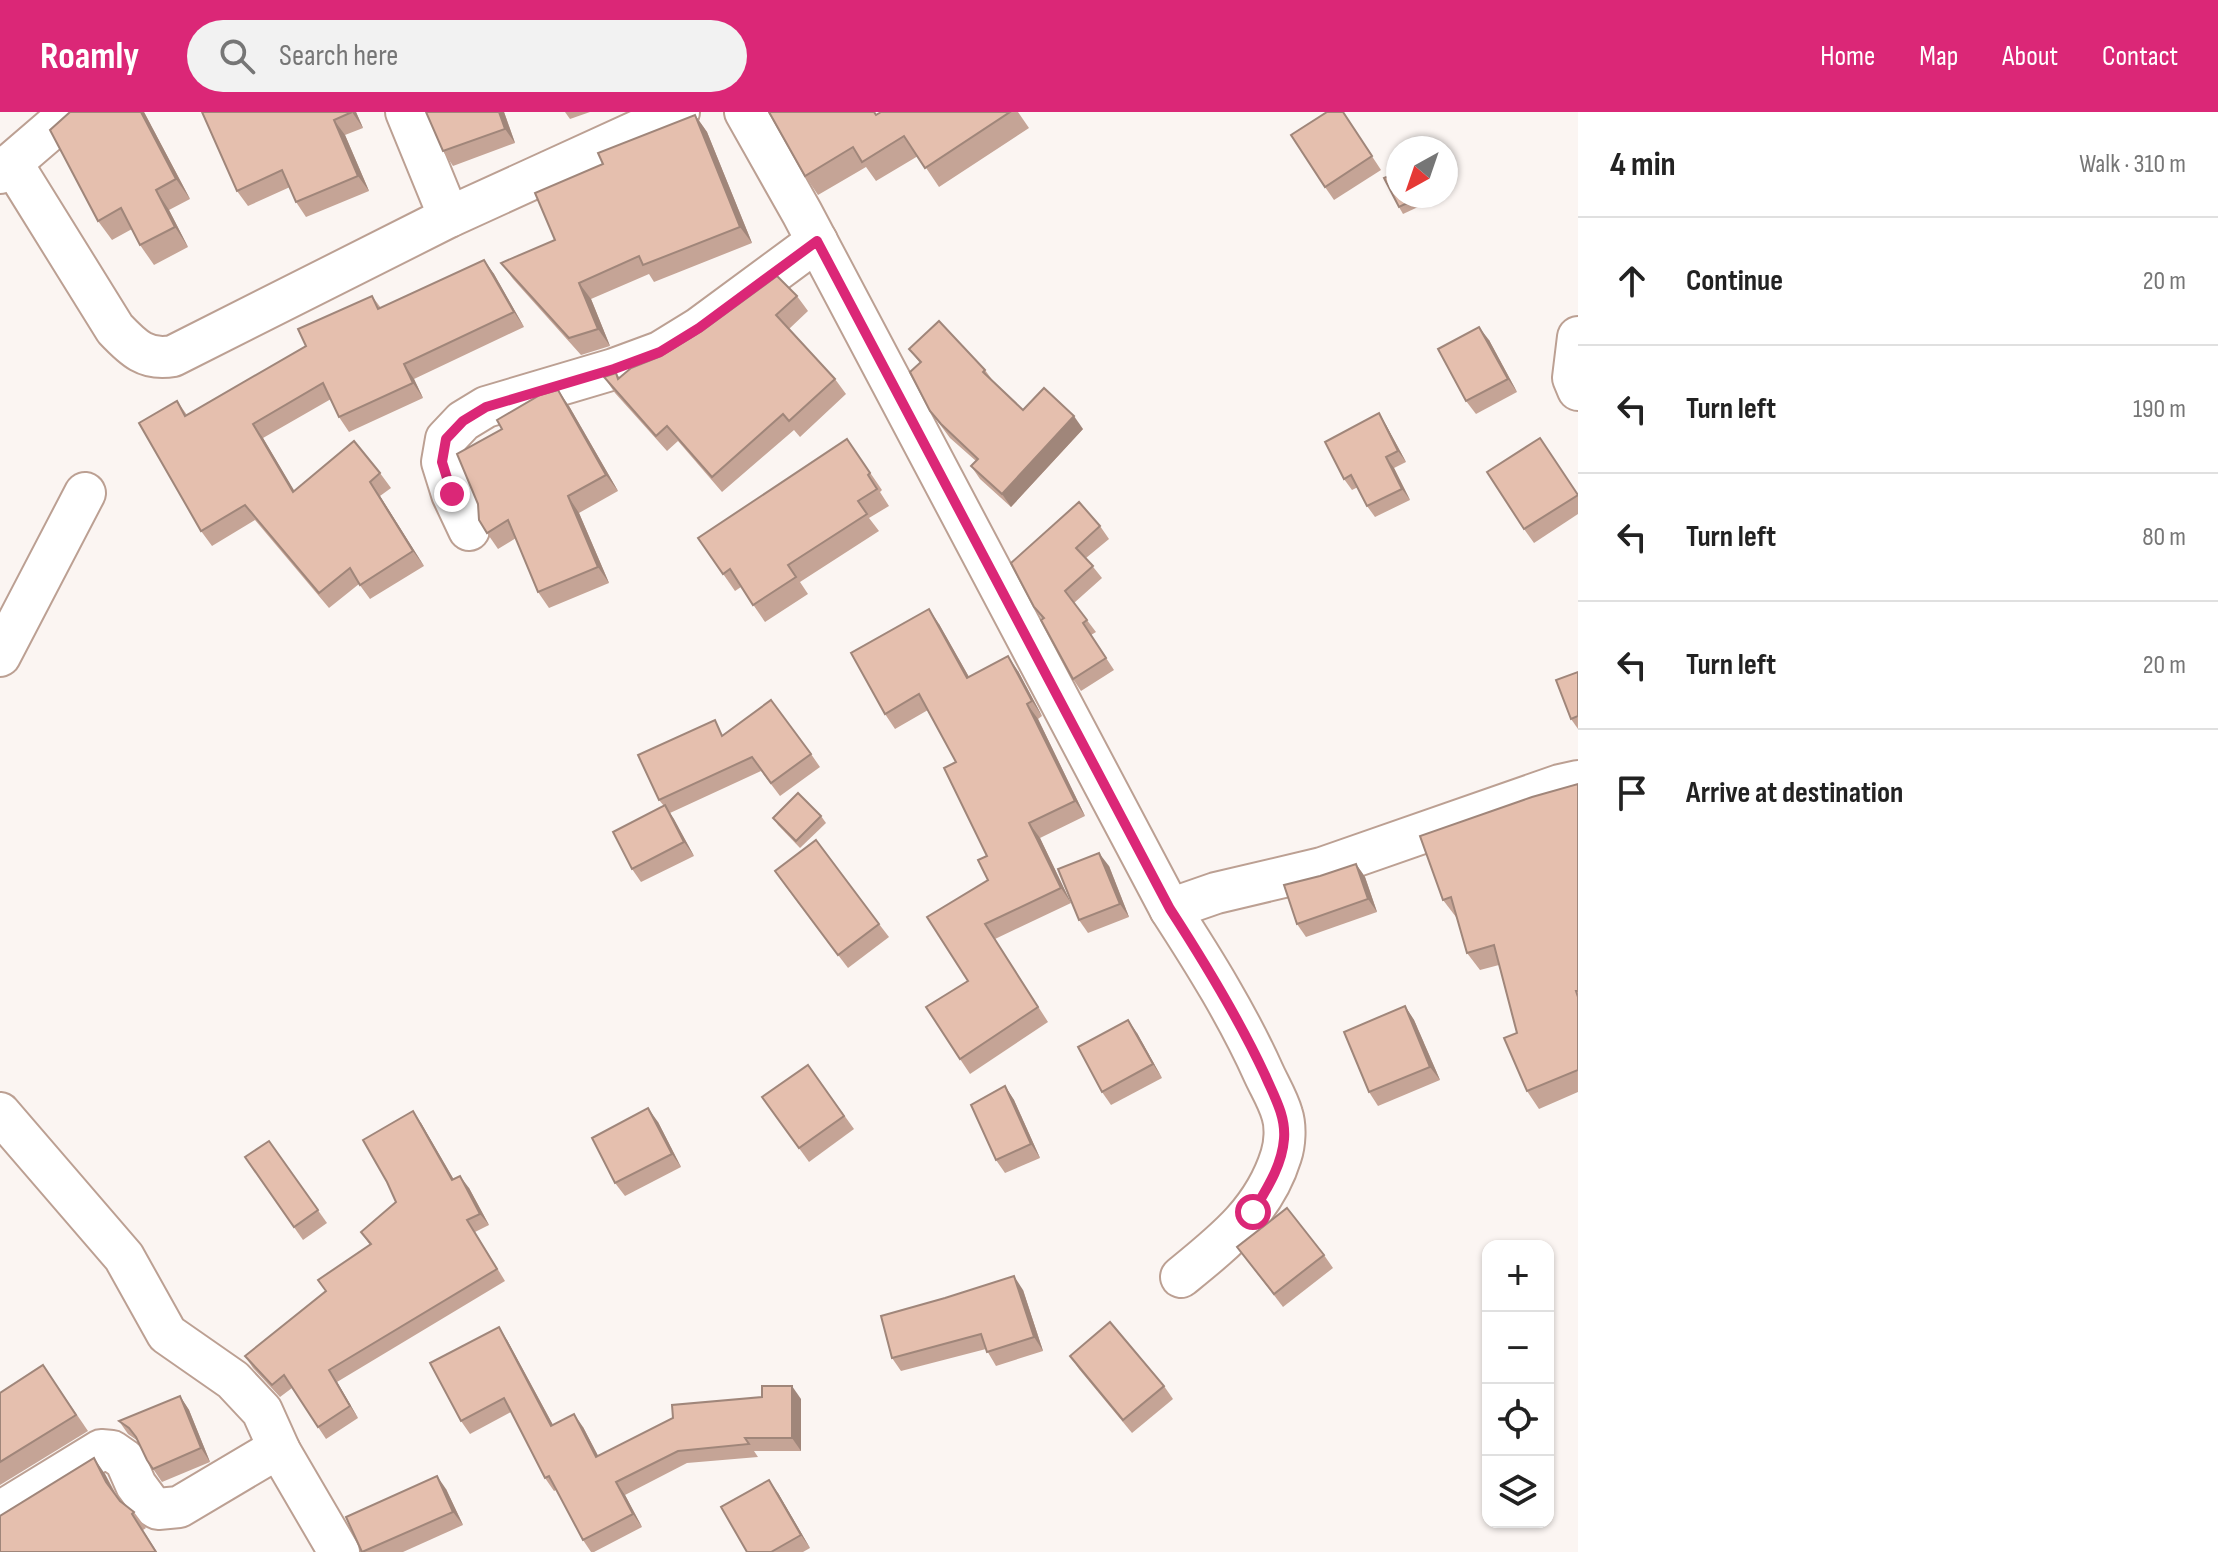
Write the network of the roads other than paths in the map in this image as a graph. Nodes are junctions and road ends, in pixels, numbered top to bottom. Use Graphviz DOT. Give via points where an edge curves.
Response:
graph roads {
  1 [pos="71,112"];
  2 [pos="406,112"];
  3 [pos="679,112"];
  4 [pos="745,112"];
  5 [pos="6,168"];
  6 [pos="449,217"];
  7 [pos="817,241"];
  8 [pos="1578,337"];
  9 [pos="1578,390"];
  10 [pos="85,493"];
  11 [pos="469,530"];
  12 [pos="0,656"];
  13 [pos="1578,781"];
  14 [pos="1170,909"];
  15 [pos="0,1113"];
  16 [pos="1181,1277"];
  17 [pos="280,1451"];
  18 [pos="0,1512"];
  19 [pos="339,1552"];
  1 -- 5 [label="street"];
  2 -- 6 [label="street"];
  3 -- 6 [label="street"];
  4 -- 7 [label="street"];
  5 -- 6 [label="street" via="115,329 128,344 157,359 173,356"];
  7 -- 11 [label="street" via="660,352 486,407 463,421 446,439 442,462"];
  7 -- 14 [label="street"];
  8 -- 9 [label="street" via="1573,378"];
  10 -- 12 [label="street"];
  13 -- 14 [label="street" via="1322,868"];
  14 -- 16 [label="street" via="1252,1047 1283,1115 1285,1137 1277,1167 1253,1212"];
  15 -- 17 [label="street" via="124,1257 167,1334 233,1380 262,1411"];
  17 -- 18 [label="street" via="179,1507 158,1509 136,1485 125,1460 101,1450"];
  17 -- 19 [label="street"];
}
